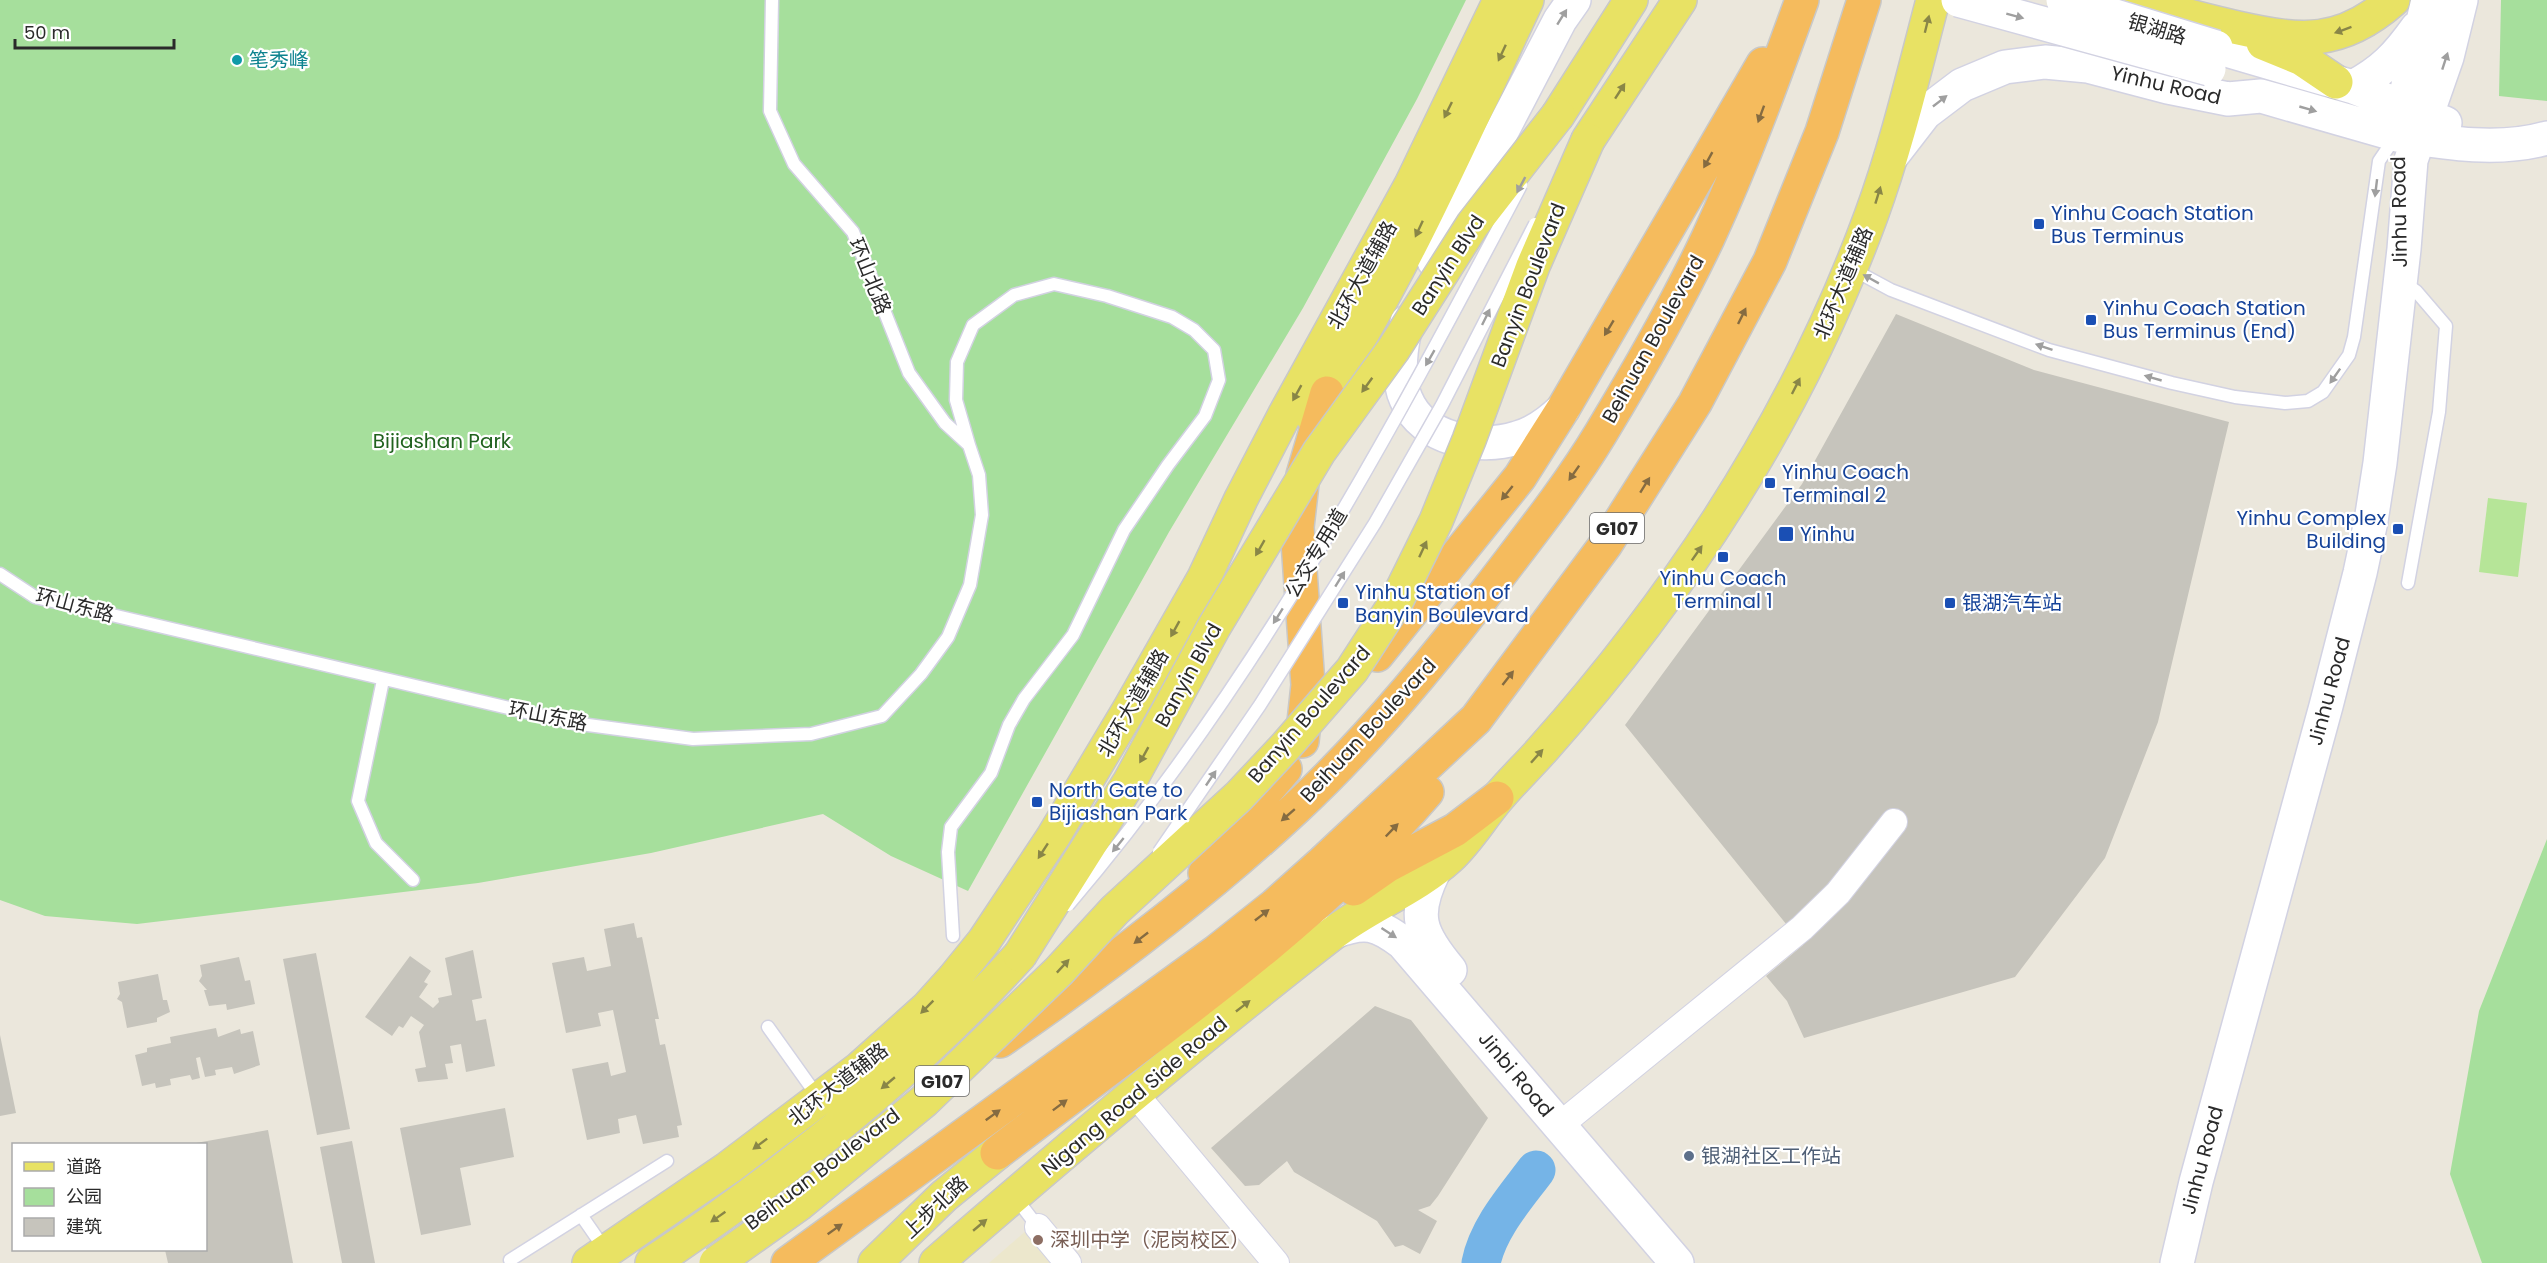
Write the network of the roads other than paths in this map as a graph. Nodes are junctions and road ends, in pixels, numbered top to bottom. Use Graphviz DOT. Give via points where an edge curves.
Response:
graph roads {
  1 [pos="772,0"];
  2 [pos="1500,0"];
  3 [pos="1527,0"];
  4 [pos="1575,0"];
  5 [pos="1631,0"];
  6 [pos="1680,0"];
  7 [pos="1801,0"];
  8 [pos="1864,0"];
  9 [pos="1933,0"];
  10 [pos="1958,0"];
  11 [pos="2062,0"];
  12 [pos="2130,0"];
  13 [pos="2393,0"];
  14 [pos="2461,0"];
  15 [pos="2425,10"];
  16 [pos="2212,46"];
  17 [pos="2344,84"];
  18 [pos="2261,96"];
  19 [pos="1558,115"];
  20 [pos="2410,124"];
  21 [pos="2547,136"];
  22 [pos="1588,140"];
  23 [pos="1888,161"];
  24 [pos="2402,265"];
  25 [pos="1851,268"];
  26 [pos="1327,393"];
  27 [pos="1563,409"];
  28 [pos="969,445"];
  29 [pos="982,515"];
  30 [pos="0,574"];
  31 [pos="1204,579"];
  32 [pos="2408,583"];
  33 [pos="383,680"];
  34 [pos="1476,719"];
  35 [pos="1301,751"];
  36 [pos="1497,798"];
  37 [pos="1894,822"];
  38 [pos="1434,871"];
  39 [pos="413,880"];
  40 [pos="1187,902"];
  41 [pos="1115,910"];
  42 [pos="1289,928"];
  43 [pos="1334,933"];
  44 [pos="953,936"];
  45 [pos="1020,955"];
  46 [pos="768,1027"];
  47 [pos="1136,1094"];
  48 [pos="821,1100"];
  49 [pos="1565,1120"];
  50 [pos="997,1153"];
  51 [pos="668,1161"];
  52 [pos="944,1196"];
  53 [pos="1014,1196"];
  54 [pos="582,1215"];
  55 [pos="1038,1227"];
  56 [pos="598,1257"];
  57 [pos="510,1260"];
  58 [pos="652,1263"];
  59 [pos="699,1263"];
  60 [pos="716,1263"];
  61 [pos="788,1263"];
  62 [pos="853,1263"];
  63 [pos="875,1263"];
  64 [pos="936,1263"];
  65 [pos="1068,1263"];
  66 [pos="1276,1263"];
  67 [pos="1677,1263"];
  68 [pos="1696,1263"];
  69 [pos="2177,1263"];
  1 -- 28 [label="lane, 环山北路" via="770,111 779,132 794,164 853,232 909,374 945,423"];
  2 -- 31 [label="main road, 北环大道辅路, one-way" via="1411,185 1284,416"];
  3 -- 26 [label="main road, one-way" via="1409,250"];
  27 -- 4 [label="street, one-way" via="1534,431 1502,442 1443,436 1426,426 1405,398 1402,350 1415,297 1560,20"];
  5 -- 19 [label="main road, Banyin Blvd"];
  22 -- 6 [label="main road, Banyin Boulevard, one-way"];
  7 -- 27 [label="highway, one-way"];
  7 -- 40 [label="highway, Beihuan Boulevard / G107, one-way" via="1758,123 1707,239 1600,435 1475,608 1392,710 1296,808"];
  34 -- 8 [label="highway, G107, one-way" via="1618,527 1736,328 1796,201"];
  23 -- 9 [label="main road, 北环大道辅路, one-way"];
  10 -- 16 [label="street, one-way, bridge"];
  11 -- 16 [label="street, 银湖路, bridge"];
  12 -- 16 [label="main road"];
  13 -- 16 [label="main road, one-way" via="2347,30 2310,38 2275,36"];
  20 -- 14 [label="street, one-way" via="2447,57"];
  15 -- 17 [label="street" via="2400,53 2379,73"];
  15 -- 20 [label="street"];
  16 -- 17 [label="street, Yinhu Road"];
  16 -- 18 [label="street"];
  17 -- 20 [label="street, Yinhu Road"];
  18 -- 20 [label="street, Yinhu Road, one-way"];
  23 -- 18 [label="street, Yinhu Road, one-way" via="1910,130 1944,97 1985,74 2015,65 2067,62 2205,96"];
  19 -- 45 [label="main road, Banyin Blvd, one-way, bridge" via="1473,224 1393,350 1319,452 1220,617 1130,781"];
  19 -- 45 [label="lane, 公交专用道, one-way, bridge" via="1434,351 1257,651 1158,795 1055,920"];
  20 -- 21 [label="street, Yinhu Road" via="2476,145 2510,145"];
  20 -- 24 [label="street, Jinhu Road" via="2411,160"];
  20 -- 25 [label="lane, one-way" via="2379,161 2349,355 2323,392 2308,401 2285,403 2235,397 2049,350 1891,290"];
  41 -- 22 [label="lane, 公交专用道, one-way, bridge" via="1223,761 1375,523 1442,405 1554,189"];
  41 -- 22 [label="main road, Banyin Boulevard, one-way, bridge" via="1239,796 1323,704 1375,637 1436,521 1533,266"];
  25 -- 23 [label="main road, 北环大道辅路, one-way"];
  24 -- 32 [label="lane" via="2416,291 2446,326 2439,412"];
  24 -- 69 [label="street, Jinhu Road" via="2380,463 2362,563"];
  36 -- 25 [label="main road, 北环大道辅路, one-way" via="1587,699 1700,549 1779,419"];
  26 -- 31 [label="main road"];
  26 -- 35 [label="highway" via="1303,475 1297,527 1308,686"];
  27 -- 35 [label="highway, one-way" via="1520,477"];
  28 -- 29 [label="lane, 环山北路" via="979,475"];
  28 -- 44 [label="lane" via="956,400 957,362 973,325 1014,295 1054,284 1107,296 1172,317 1194,330 1214,350 1219,380 1205,416 1124,530 1073,635 1028,692 1009,725 991,773 951,827 948,852"];
  29 -- 33 [label="lane, 环山东路" via="970,585 948,637 921,674 882,716 811,734 693,739 573,723"];
  30 -- 33 [label="lane, 环山东路" via="35,597"];
  31 -- 48 [label="main road, 北环大道辅路, one-way" via="1059,827 984,941 902,1032"];
  33 -- 39 [label="lane" via="358,801 376,843"];
  42 -- 34 [label="highway, one-way" via="1415,806 1443,774"];
  61 -- 34 [label="highway, G107, one-way" via="1217,951 1322,863"];
  35 -- 40 [label="highway" via="1231,832"];
  36 -- 38 [label="main road, 北环大道辅路" via="1470,835"];
  36 -- 42 [label="highway" via="1455,830 1387,866 1312,918"];
  37 -- 49 [label="street" via="1838,893 1802,928"];
  38 -- 43 [label="main road, 北环大道辅路" via="1364,910"];
  38 -- 49 [label="street, Jinbi Road" via="1420,906 1430,944"];
  40 -- 59 [label="highway, Beihuan Boulevard / G107, one-way" via="1095,974 939,1082"];
  60 -- 41 [label="main road, Banyin Boulevard, one-way, bridge" via="799,1204 924,1101 1059,971"];
  50 -- 42 [label="highway, one-way"];
  47 -- 43 [label="main road, Nigang Road Side Road, one-way"];
  43 -- 49 [label="street, Jinbi Road, one-way" via="1366,924 1378,926 1403,943"];
  45 -- 58 [label="main road, Banyin Blvd, one-way" via="978,1001 901,1072 783,1170"];
  46 -- 48 [label="lane"];
  47 -- 53 [label="main road, Nigang Road Side Road"];
  47 -- 66 [label="street"];
  48 -- 56 [label="main road, 北环大道辅路, one-way"];
  49 -- 67 [label="street, Jinbi Road"];
  49 -- 68 [label="street, Jinbi Road"];
  50 -- 52 [label="main road, 上步北路"];
  51 -- 54 [label="lane"];
  52 -- 62 [label="main road"];
  52 -- 63 [label="main road, 上步北路"];
  53 -- 55 [label="lane"];
  64 -- 53 [label="main road, Nigang Road Side Road, one-way"];
  54 -- 56 [label="lane"];
  54 -- 57 [label="lane"];
  55 -- 65 [label="street"];
}
